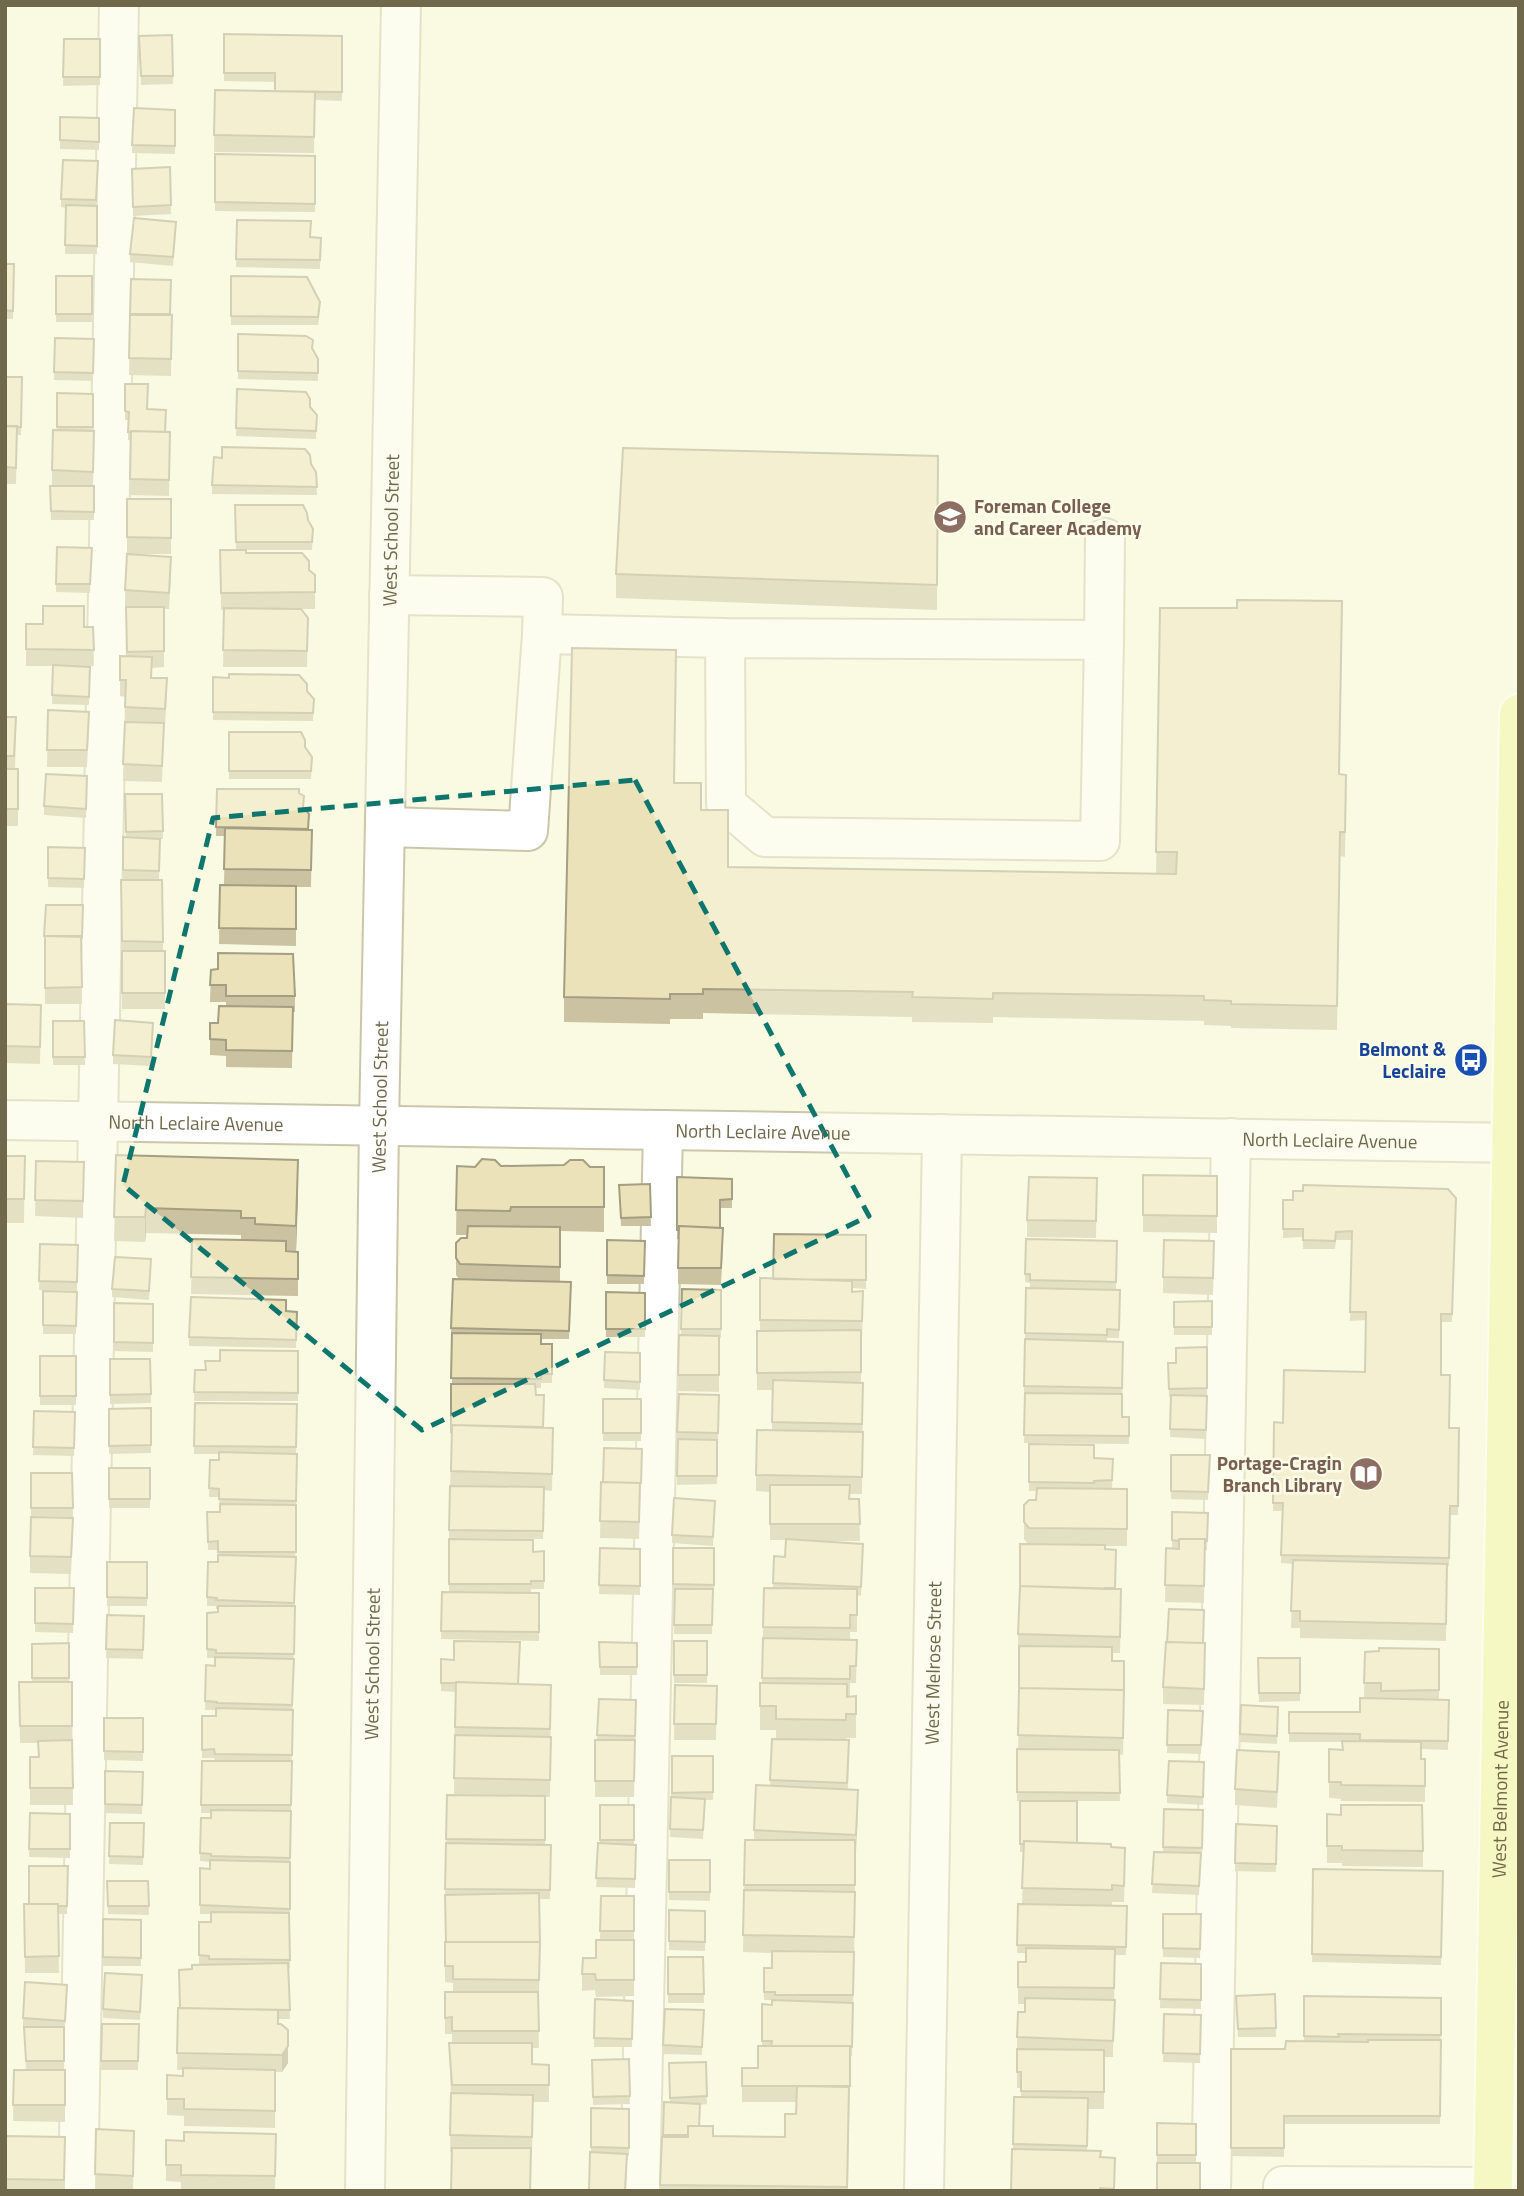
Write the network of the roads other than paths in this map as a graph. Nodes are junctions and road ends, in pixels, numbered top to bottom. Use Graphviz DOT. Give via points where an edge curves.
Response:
graph roads {
  1 [pos="119,5"];
  2 [pos="401,5"];
  3 [pos="1105,538"];
  4 [pos="389,595"];
  5 [pos="542,634"];
  6 [pos="725,638"];
  7 [pos="1104,640"];
  8 [pos="1519,714"];
  9 [pos="385,827"];
  10 [pos="5,1120"];
  11 [pos="98,1121"];
  12 [pos="379,1125"];
  13 [pos="663,1130"];
  14 [pos="942,1134"];
  15 [pos="1231,1138"];
  16 [pos="1515,1143"];
  17 [pos="1510,1733"];
  18 [pos="1385,2189"];
  19 [pos="1493,2189"];
  20 [pos="78,2191"];
  21 [pos="365,2191"];
  22 [pos="639,2191"];
  23 [pos="924,2191"];
  24 [pos="1211,2191"];
  25 [pos="1283,2191"];
  1 -- 11 [label="street"];
  2 -- 4 [label="street, West School Street"];
  3 -- 7 [label="street"];
  4 -- 5 [label="street" via="543,597"];
  4 -- 9 [label="street, West School Street"];
  5 -- 6 [label="street"];
  5 -- 9 [label="street" via="528,831"];
  6 -- 7 [label="street"];
  6 -- 7 [label="street" via="726,804 765,837 1100,841"];
  8 -- 16 [label="main road, West Belmont Avenue"];
  9 -- 12 [label="street, West School Street"];
  10 -- 11 [label="street, North Leclaire Avenue"];
  11 -- 12 [label="street, North Leclaire Avenue"];
  11 -- 20 [label="street"];
  12 -- 13 [label="street, North Leclaire Avenue"];
  12 -- 21 [label="street, West School Street"];
  13 -- 14 [label="street, North Leclaire Avenue"];
  13 -- 22 [label="street"];
  14 -- 15 [label="street, North Leclaire Avenue"];
  14 -- 23 [label="street, West Melrose Street"];
  15 -- 16 [label="street, North Leclaire Avenue"];
  15 -- 24 [label="street"];
  16 -- 17 [label="main road, West Belmont Avenue"];
  17 -- 19 [label="main road, West Belmont Avenue"];
  18 -- 19 [label="street"];
  18 -- 25 [label="street" via="1283,2186"];
}
